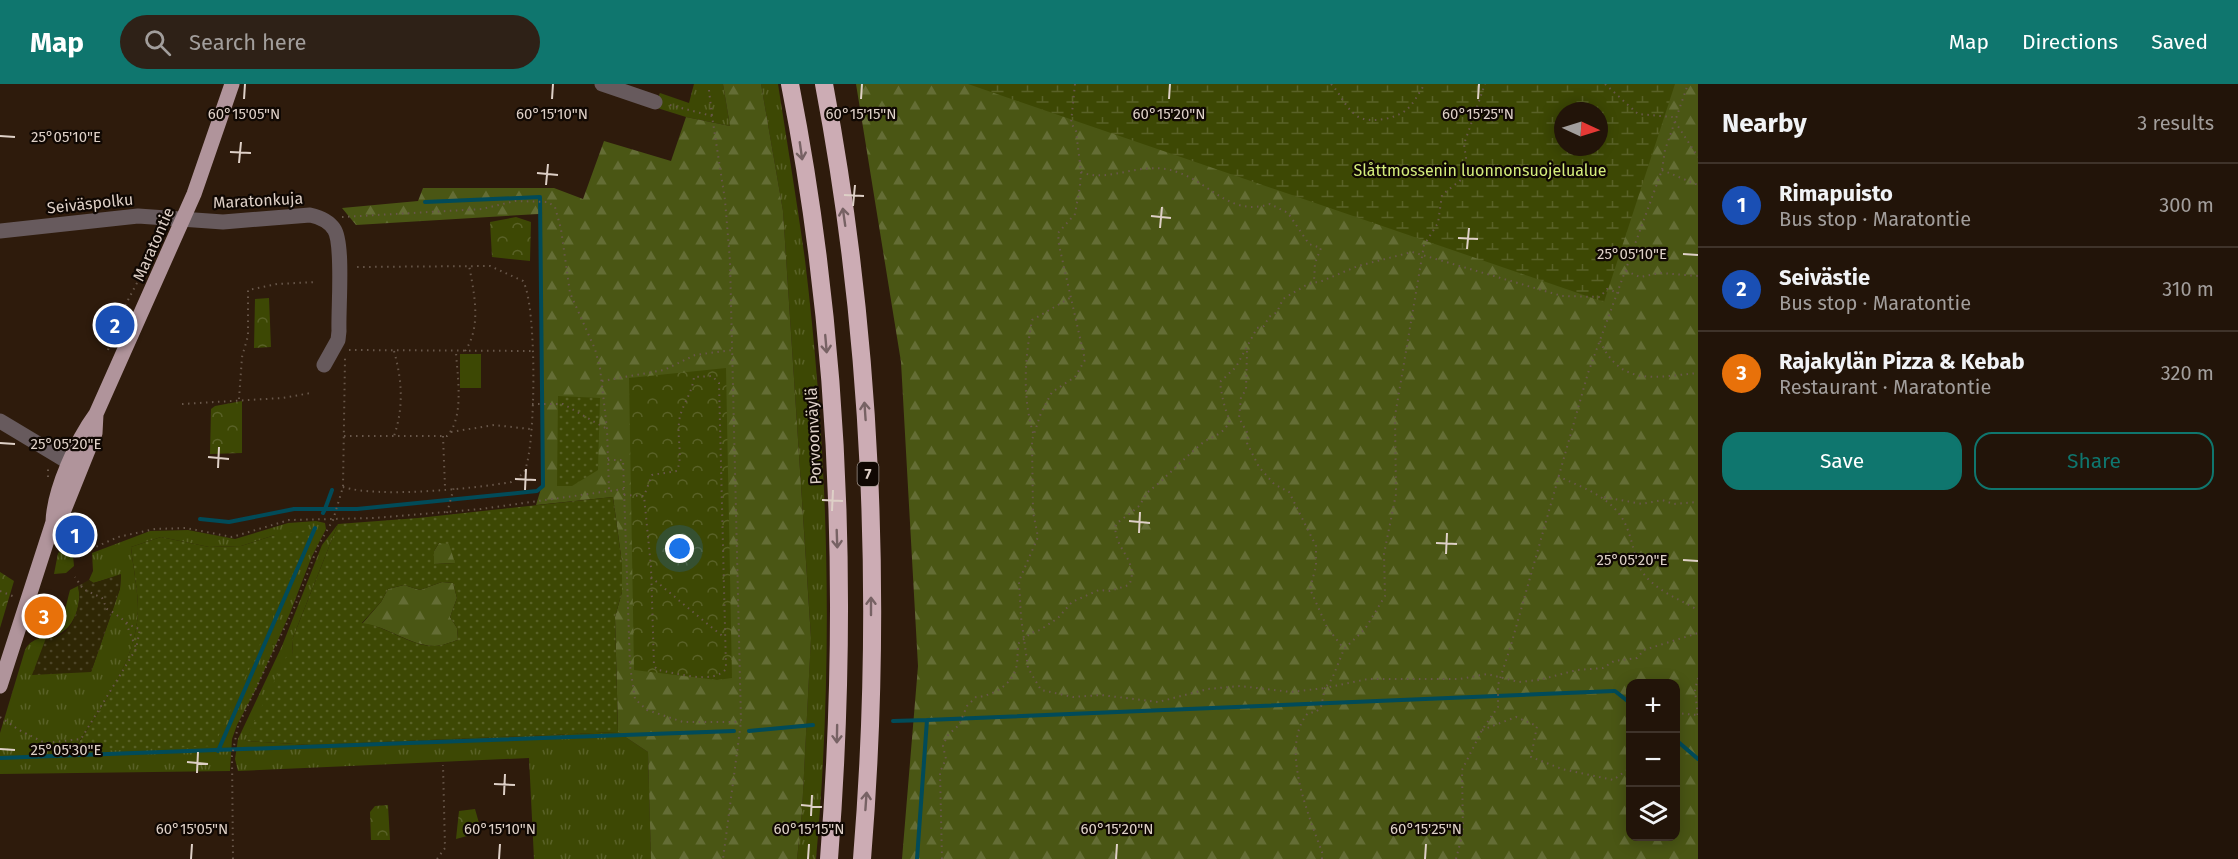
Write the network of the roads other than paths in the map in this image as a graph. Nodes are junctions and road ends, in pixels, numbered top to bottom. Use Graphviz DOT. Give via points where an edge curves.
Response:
graph roads {
  1 [pos="232,84"];
  2 [pos="602,84"];
  3 [pos="790,84"];
  4 [pos="824,84"];
  5 [pos="655,102"];
  6 [pos="183,220"];
  7 [pos="0,231"];
  8 [pos="324,365"];
  9 [pos="0,421"];
  10 [pos="75,466"];
  11 [pos="0,686"];
  12 [pos="829,859"];
  13 [pos="862,859"];
  1 -- 6 [label="main road, Maratontie"];
  2 -- 5 [label="street"];
  3 -- 12 [label="highway, Porvoonväylä / 7, one-way" via="825,337 835,481 838,675"];
  13 -- 4 [label="highway, 7, one-way" via="871,701 868,465 847,239"];
  6 -- 7 [label="street, Seiväspolku" via="138,216"];
  6 -- 8 [label="street, Maratonkuja" via="223,222 310,215 329,224 337,233 338,340"];
  6 -- 10 [label="main road, Maratontie" via="96,414 95,433"];
  9 -- 10 [label="street"];
  10 -- 11 [label="main road, Maratontie" via="64,510 53,522"];
}
